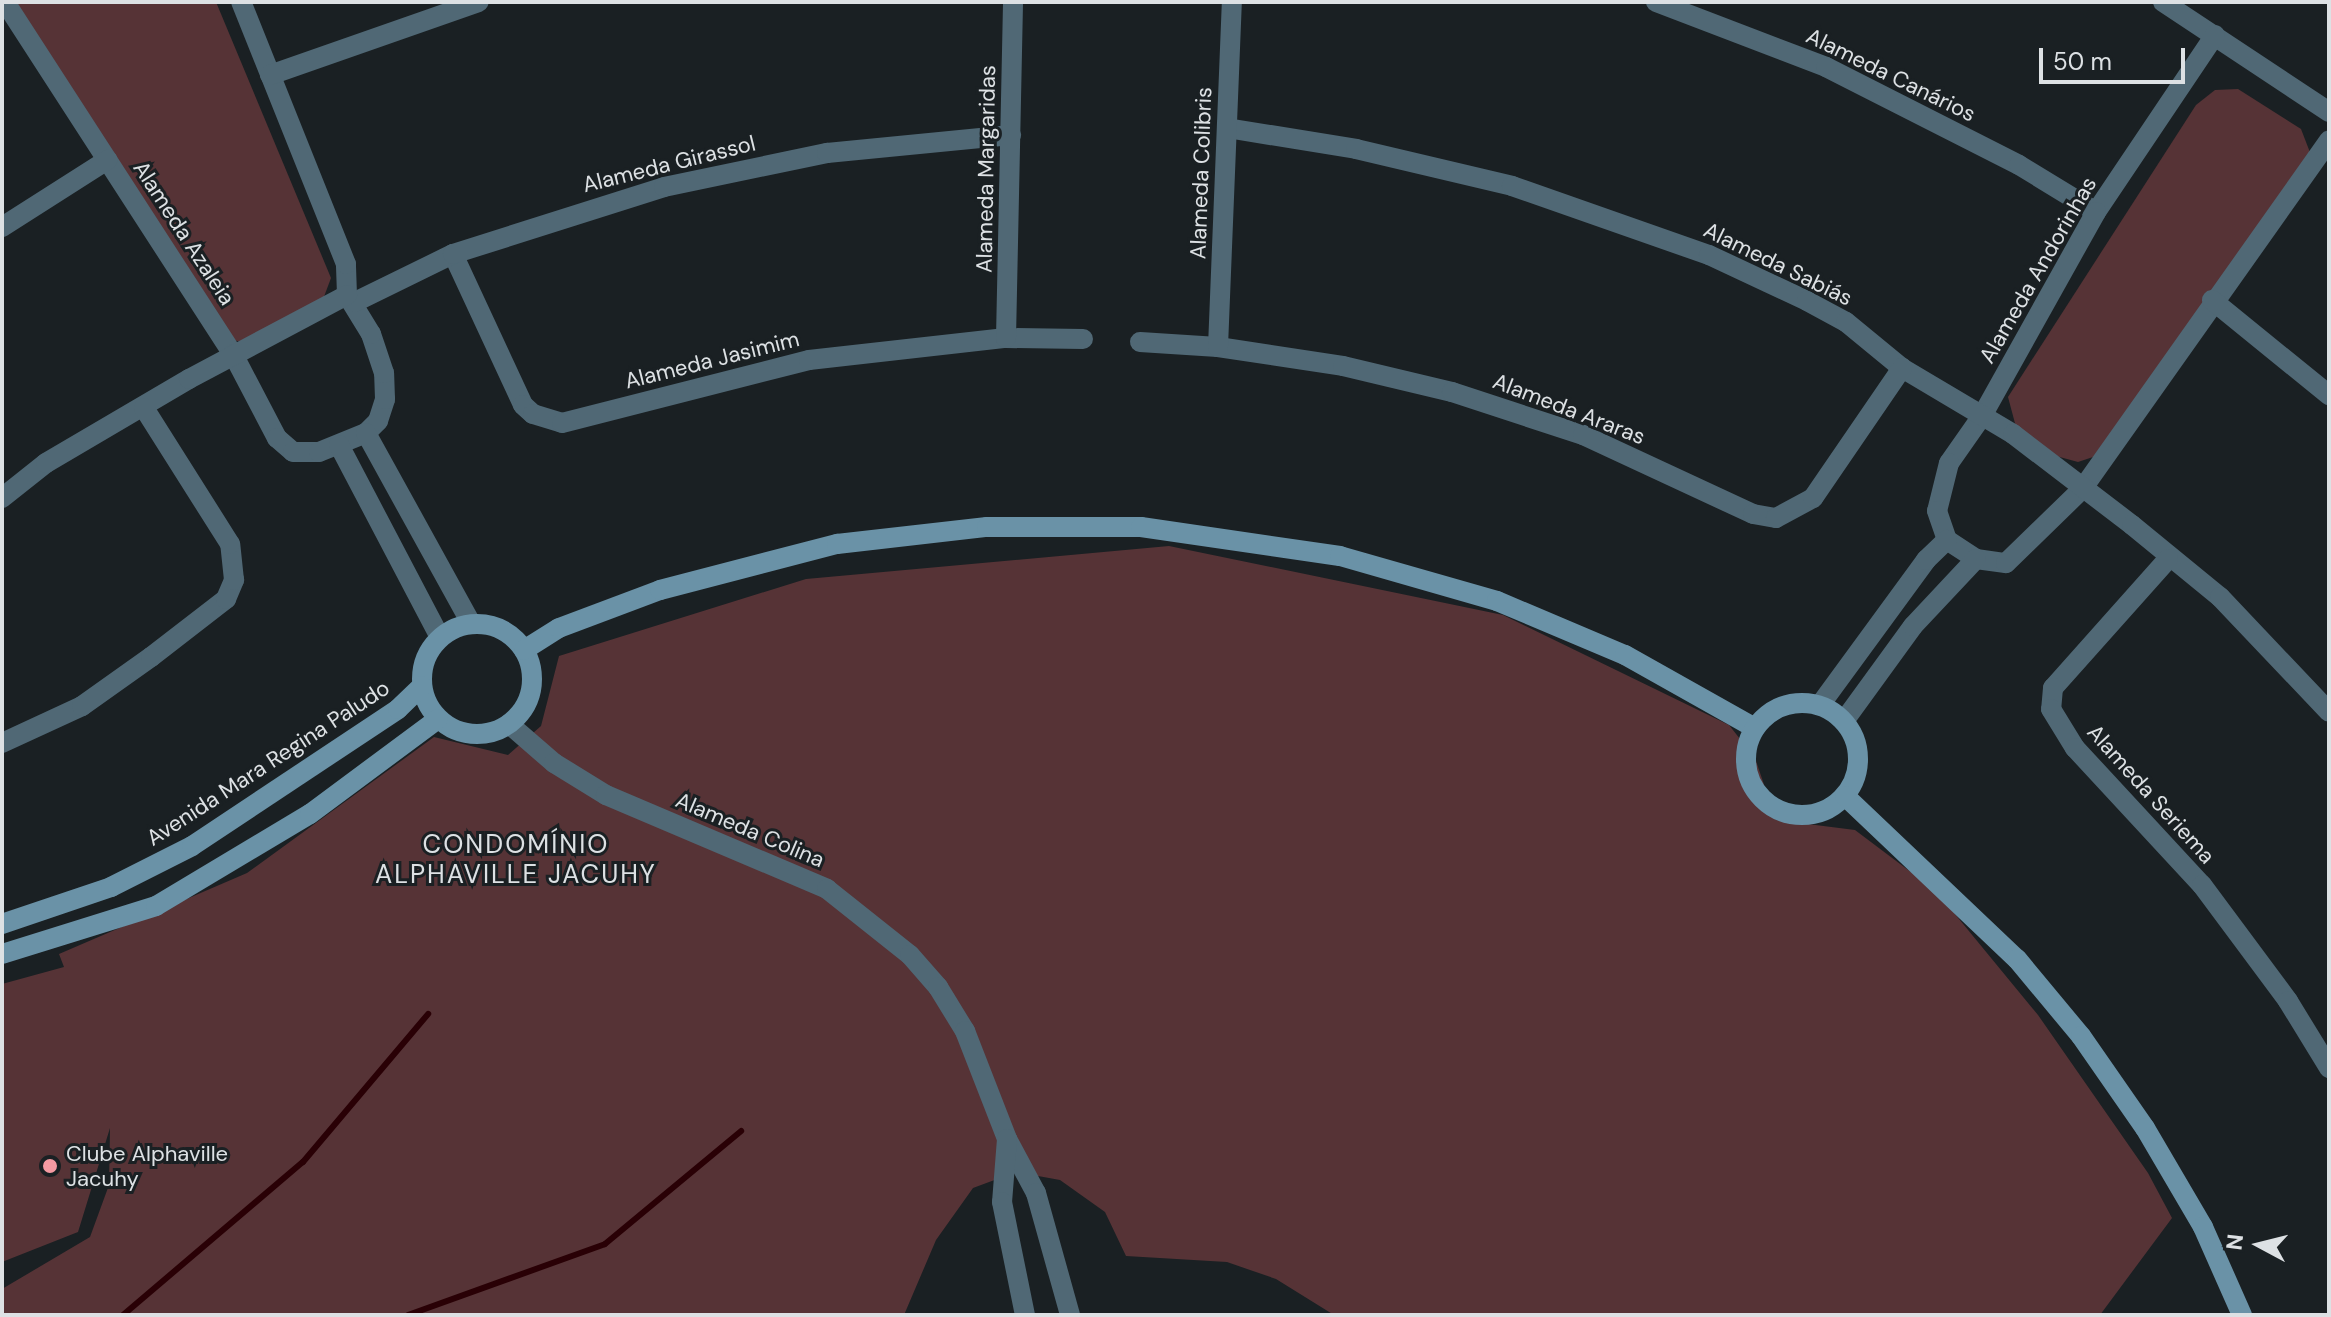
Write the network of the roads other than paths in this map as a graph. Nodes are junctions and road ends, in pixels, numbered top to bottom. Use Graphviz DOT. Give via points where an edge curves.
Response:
graph roads {
  1 [pos="5,2"];
  2 [pos="241,2"];
  3 [pos="479,2"];
  4 [pos="1013,2"];
  5 [pos="1232,2"];
  6 [pos="1656,2"];
  7 [pos="2163,2"];
  8 [pos="2215,35"];
  9 [pos="270,75"];
  10 [pos="2329,112"];
  11 [pos="1227,128"];
  12 [pos="1011,135"];
  13 [pos="2329,140"];
  14 [pos="107,160"];
  15 [pos="2096,212"];
  16 [pos="2,227"];
  17 [pos="453,254"];
  18 [pos="351,298"];
  19 [pos="2212,300"];
  20 [pos="1006,338"];
  21 [pos="1083,339"];
  22 [pos="1140,342"];
  23 [pos="1218,347"];
  24 [pos="233,354"];
  25 [pos="1902,368"];
  26 [pos="2329,395"];
  27 [pos="144,408"];
  28 [pos="1982,416"];
  29 [pos="366,433"];
  30 [pos="339,445"];
  31 [pos="2083,488"];
  32 [pos="2,498"];
  33 [pos="406,508"];
  34 [pos="380,522"];
  35 [pos="1947,540"];
  36 [pos="1976,559"];
  37 [pos="2168,559"];
  38 [pos="1889,609"];
  39 [pos="471,623"];
  40 [pos="1913,626"];
  41 [pos="440,637"];
  42 [pos="524,650"];
  43 [pos="422,686"];
  44 [pos="1820,705"];
  45 [pos="2329,712"];
  46 [pos="438,719"];
  47 [pos="1844,721"];
  48 [pos="509,724"];
  49 [pos="1755,728"];
  50 [pos="2,743"];
  51 [pos="1845,796"];
  52 [pos="2,924"];
  53 [pos="2,954"];
  54 [pos="2329,1068"];
  55 [pos="1007,1139"];
  56 [pos="1043,1216"];
  57 [pos="1006,1225"];
  58 [pos="1025,1315"];
  59 [pos="1070,1315"];
  60 [pos="2242,1315"];
  1 -- 14 [label="street, Alameda Azaleia"];
  2 -- 9 [label="street"];
  3 -- 9 [label="street"];
  4 -- 12 [label="street, Alameda Margaridas"];
  5 -- 11 [label="street, Alameda Colibris"];
  6 -- 15 [label="street, Alameda Canários" via="1826,67 2019,165"];
  7 -- 8 [label="street"];
  8 -- 10 [label="street"];
  8 -- 15 [label="street, Alameda Andorinhas"];
  9 -- 18 [label="street" via="346,264"];
  11 -- 23 [label="street, Alameda Colibris"];
  11 -- 25 [label="street, Alameda Sabiás" via="1433,166 1610,217 1807,301 1846,322"];
  12 -- 17 [label="street, Alameda Girassol" via="756,166 664,187"];
  12 -- 20 [label="street, Alameda Margaridas"];
  13 -- 19 [label="street"];
  14 -- 16 [label="street"];
  14 -- 24 [label="street, Alameda Azaleia"];
  15 -- 28 [label="street, Alameda Andorinhas"];
  17 -- 18 [label="street, Alameda Girassol"];
  17 -- 20 [label="street, Alameda Jasimim" via="523,405 562,423 809,360"];
  18 -- 24 [label="street, Alameda Girassol"];
  18 -- 29 [label="street" via="384,373 385,399 378,421"];
  19 -- 26 [label="street"];
  19 -- 31 [label="street"];
  20 -- 21 [label="street, Alameda Jasimim"];
  22 -- 23 [label="street, Alameda Araras"];
  23 -- 25 [label="street, Alameda Araras" via="1343,366 1507,408 1583,435 1753,514 1776,518 1813,498"];
  24 -- 27 [label="street, Alameda Girassol"];
  24 -- 30 [label="street, Alameda Azaleia" via="263,417 293,452"];
  25 -- 28 [label="street, Alameda Sabiás"];
  27 -- 32 [label="street, Alameda Girassol" via="46,463"];
  27 -- 50 [label="street" via="230,544 234,580 226,599 82,706"];
  28 -- 31 [label="street, Alameda Sabiás"];
  28 -- 35 [label="street, Alameda Andorinhas" via="1949,463 1938,493 1937,511"];
  29 -- 30 [label="street, Alameda Azaleia"];
  29 -- 33 [label="street"];
  30 -- 34 [label="street"];
  31 -- 36 [label="street" via="2006,563"];
  31 -- 37 [label="street, Alameda Sabiás"];
  33 -- 34 [label="street"];
  33 -- 39 [label="street"];
  34 -- 41 [label="street"];
  35 -- 36 [label="street"];
  35 -- 38 [label="street"];
  36 -- 40 [label="street"];
  37 -- 45 [label="street, Alameda Sabiás" via="2220,597"];
  37 -- 54 [label="street, Alameda Seriema" via="2053,688 2051,709 2075,748 2202,885 2288,1001"];
  38 -- 40 [label="street"];
  38 -- 44 [label="street"];
  39 -- 41 [label="street"];
  39 -- 42 [label="street" via="501,629"];
  40 -- 47 [label="street"];
  41 -- 43 [label="street" via="425,659"];
  42 -- 48 [label="street" via="532,682 529,698"];
  42 -- 49 [label="street" via="559,628 660,590 837,544 987,527 1141,527 1340,556 1497,601 1625,655"];
  43 -- 46 [label="street"];
  43 -- 52 [label="street, Avenida Mara Regina Paludo" via="398,709 192,846 111,887"];
  44 -- 47 [label="street"];
  44 -- 49 [label="street" via="1784,706"];
  46 -- 48 [label="street" via="465,734"];
  46 -- 53 [label="street" via="310,814 156,906"];
  47 -- 51 [label="street" via="1859,759"];
  48 -- 55 [label="street, Alameda Colina" via="554,763 606,795 789,870 827,889 888,934 938,987 965,1031"];
  49 -- 51 [label="street" via="1747,769 1769,805 1809,816"];
  51 -- 60 [label="street" via="2017,959 2081,1036 2145,1128 2203,1227"];
  55 -- 56 [label="street, Alameda Colina"];
  55 -- 57 [label="street" via="1002,1202"];
  56 -- 57 [label="street"];
  56 -- 59 [label="street, Alameda Colina"];
  57 -- 58 [label="street"];
}
